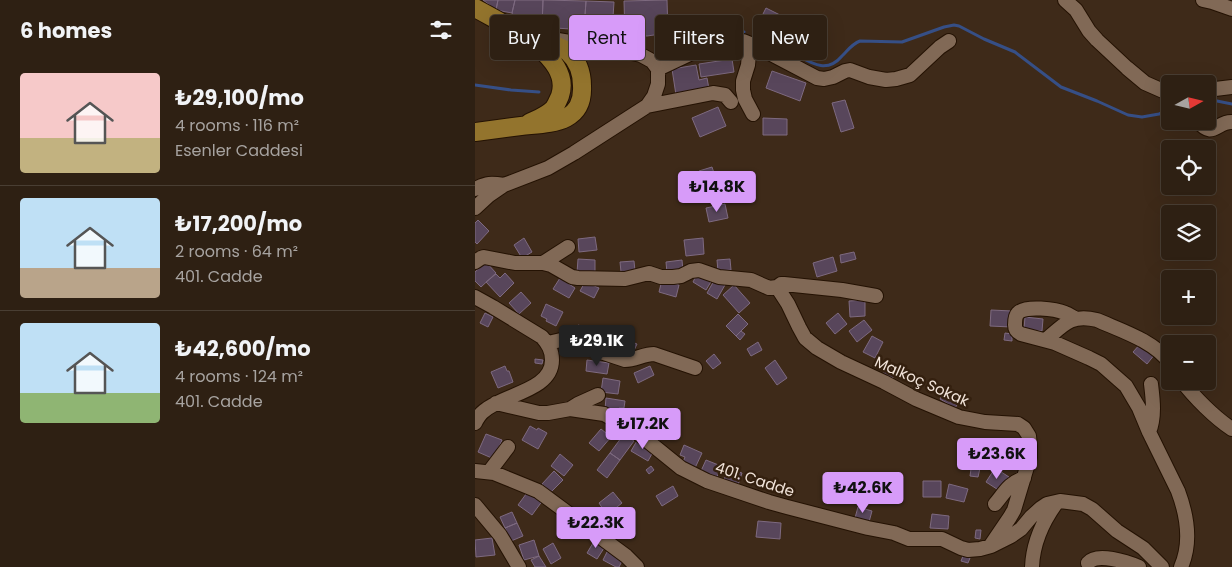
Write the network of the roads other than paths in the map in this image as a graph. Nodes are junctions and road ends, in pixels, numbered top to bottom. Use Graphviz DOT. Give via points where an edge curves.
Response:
graph roads {
  1 [pos="1065,0"];
  2 [pos="1203,0"];
  3 [pos="475,8"];
  4 [pos="1232,8"];
  5 [pos="490,16"];
  6 [pos="559,40"];
  7 [pos="949,41"];
  8 [pos="751,44"];
  9 [pos="559,47"];
  10 [pos="659,69"];
  11 [pos="1232,87"];
  12 [pos="1216,89"];
  13 [pos="1161,90"];
  14 [pos="731,102"];
  15 [pos="647,106"];
  16 [pos="753,114"];
  17 [pos="1228,122"];
  18 [pos="1216,128"];
  19 [pos="475,132"];
  20 [pos="504,185"];
  21 [pos="475,189"];
  22 [pos="475,208"];
  23 [pos="568,247"];
  24 [pos="475,262"];
  25 [pos="543,263"];
  26 [pos="777,287"];
  27 [pos="876,296"];
  28 [pos="475,298"];
  29 [pos="1076,319"];
  30 [pos="1046,340"];
  31 [pos="547,343"];
  32 [pos="1161,352"];
  33 [pos="695,368"];
  34 [pos="1151,384"];
  35 [pos="1190,390"];
  36 [pos="496,403"];
  37 [pos="570,409"];
  38 [pos="479,411"];
  39 [pos="585,411"];
  40 [pos="475,423"];
  41 [pos="1232,429"];
  42 [pos="1149,432"];
  43 [pos="508,447"];
  44 [pos="475,471"];
  45 [pos="489,472"];
  46 [pos="1024,478"];
  47 [pos="1057,502"];
  48 [pos="995,504"];
  49 [pos="475,505"];
  50 [pos="991,546"];
  51 [pos="1088,564"];
  52 [pos="519,567"];
  53 [pos="637,567"];
  54 [pos="1032,567"];
  55 [pos="1139,567"];
  56 [pos="1162,567"];
  57 [pos="1181,567"];
  1 -- 13 [label="street" via="1097,40 1145,83"];
  2 -- 4 [label="street"];
  3 -- 5 [label="main road"];
  6 -- 10 [label="street" via="641,55"];
  7 -- 8 [label="street" via="910,74 886,80 850,70 833,78 817,78"];
  8 -- 10 [label="street" via="733,39 713,43"];
  8 -- 16 [label="street" via="743,90"];
  9 -- 19 [label="main road" via="573,58 581,75 583,88 575,110 564,120 546,124"];
  10 -- 15 [label="street" via="658,84"];
  11 -- 12 [label="street"];
  14 -- 15 [label="street" via="725,95 713,93"];
  15 -- 20 [label="street" via="548,168"];
  17 -- 18 [label="street"];
  20 -- 21 [label="street" via="491,183"];
  20 -- 22 [label="street"];
  23 -- 25 [label="street"];
  24 -- 25 [label="street" via="484,257 515,263"];
  25 -- 26 [label="street" via="578,278 625,279 649,273 673,278 704,270 719,277 748,279 769,288"];
  26 -- 27 [label="street" via="787,284"];
  26 -- 46 [label="street, Malkoç Sokak" via="805,338 841,362 959,417 1017,424 1024,428 1029,436 1030,457"];
  28 -- 31 [label="street" via="516,320"];
  29 -- 30 [label="street"];
  29 -- 30 [label="street" via="1059,311 1027,308 1019,312 1015,325 1017,332"];
  29 -- 32 [label="street" via="1097,320"];
  30 -- 42 [label="street" via="1101,364 1114,374 1133,397"];
  31 -- 33 [label="street" via="568,341 625,360 654,354"];
  31 -- 36 [label="street" via="552,353 552,364 545,379"];
  34 -- 42 [label="street" via="1153,408"];
  35 -- 41 [label="street"];
  36 -- 37 [label="street, 401. Cadde" via="548,414"];
  36 -- 38 [label="street"];
  37 -- 39 [label="street, 401. Cadde"];
  37 -- 39 [label="street" via="584,401 599,400"];
  38 -- 40 [label="street"];
  39 -- 50 [label="street, 401. Cadde" via="604,414 619,422 698,477 769,502 909,539 942,539 968,550"];
  42 -- 57 [label="street" via="1178,491 1187,524 1187,551"];
  43 -- 45 [label="street"];
  44 -- 45 [label="street"];
  45 -- 53 [label="street" via="538,491"];
  46 -- 48 [label="street" via="1009,485"];
  46 -- 50 [label="street, Malkoç Sokak" via="1011,517"];
  47 -- 50 [label="street, 401. Cadde" via="1041,508 1016,533"];
  47 -- 54 [label="street" via="1039,532"];
  47 -- 56 [label="street" via="1083,504 1092,509 1143,548"];
  49 -- 52 [label="street" via="500,534"];
  51 -- 55 [label="street" via="1095,559 1113,560"];
}
